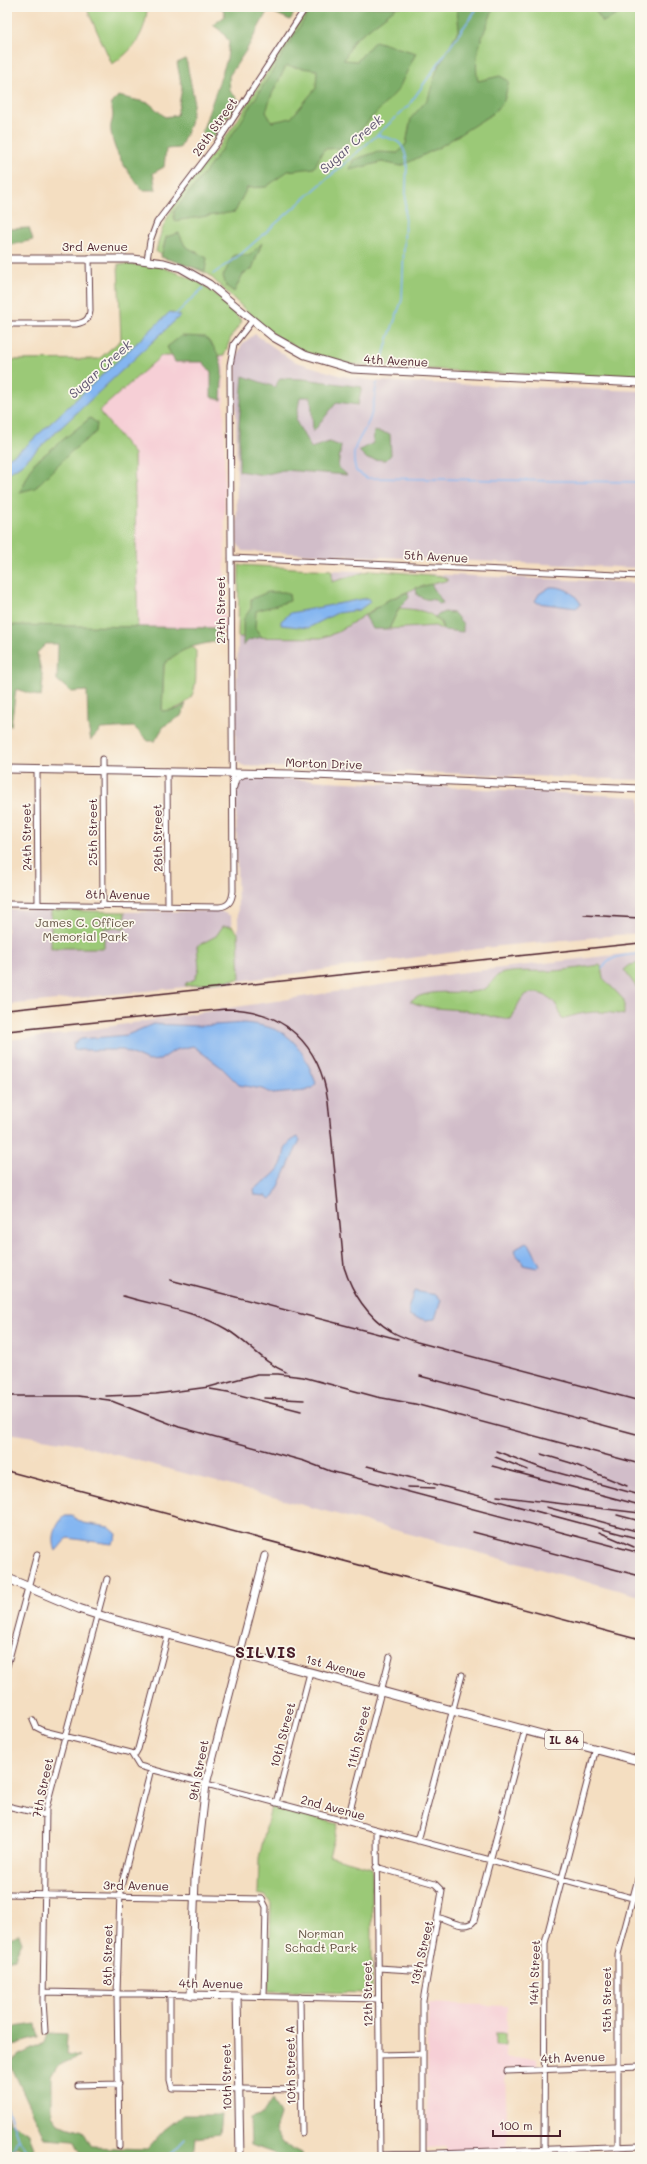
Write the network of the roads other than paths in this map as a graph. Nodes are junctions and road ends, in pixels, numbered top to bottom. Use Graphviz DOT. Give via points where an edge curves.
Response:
graph roads {
  1 [pos="306,7"];
  2 [pos="89,258"];
  3 [pos="7,259"];
  4 [pos="147,260"];
  5 [pos="181,268"];
  6 [pos="252,321"];
  7 [pos="7,324"];
  8 [pos="640,383"];
  9 [pos="231,558"];
  10 [pos="640,576"];
  11 [pos="102,759"];
  12 [pos="7,769"];
  13 [pos="37,770"];
  14 [pos="103,770"];
  15 [pos="167,771"];
  16 [pos="232,772"];
  17 [pos="248,773"];
  18 [pos="640,789"];
  19 [pos="232,796"];
  20 [pos="7,904"];
  21 [pos="38,904"];
  22 [pos="229,904"];
  23 [pos="103,905"];
  24 [pos="168,906"];
  25 [pos="38,1554"];
  26 [pos="265,1556"];
  27 [pos="7,1578"];
  28 [pos="107,1579"];
  29 [pos="28,1586"];
  30 [pos="96,1614"];
  31 [pos="168,1634"];
  32 [pos="239,1654"];
  33 [pos="390,1657"];
  34 [pos="7,1666"];
  35 [pos="310,1673"];
  36 [pos="462,1675"];
  37 [pos="381,1692"];
  38 [pos="453,1710"];
  39 [pos="33,1720"];
  40 [pos="525,1730"];
  41 [pos="65,1736"];
  42 [pos="596,1748"];
  43 [pos="134,1756"];
  44 [pos="640,1761"];
  45 [pos="151,1769"];
  46 [pos="206,1784"];
  47 [pos="276,1803"];
  48 [pos="7,1806"];
  49 [pos="46,1815"];
  50 [pos="347,1822"];
  51 [pos="377,1830"];
  52 [pos="418,1841"];
  53 [pos="490,1860"];
  54 [pos="376,1867"];
  55 [pos="640,1871"];
  56 [pos="561,1878"];
  57 [pos="7,1894"];
  58 [pos="45,1895"];
  59 [pos="119,1896"];
  60 [pos="194,1897"];
  61 [pos="633,1898"];
  62 [pos="640,1900"];
  63 [pos="438,1918"];
  64 [pos="378,1968"];
  65 [pos="427,1971"];
  66 [pos="44,1992"];
  67 [pos="117,1994"];
  68 [pos="170,1994"];
  69 [pos="191,1995"];
  70 [pos="237,1996"];
  71 [pos="264,1997"];
  72 [pos="300,1997"];
  73 [pos="378,1999"];
  74 [pos="45,2031"];
  75 [pos="423,2054"];
  76 [pos="379,2055"];
  77 [pos="640,2066"];
  78 [pos="617,2067"];
  79 [pos="507,2070"];
  80 [pos="544,2070"];
  81 [pos="78,2084"];
  82 [pos="119,2084"];
  83 [pos="238,2089"];
  84 [pos="302,2090"];
  85 [pos="302,2133"];
  86 [pos="119,2146"];
  87 [pos="640,2146"];
  88 [pos="618,2147"];
  89 [pos="544,2150"];
  90 [pos="423,2154"];
  91 [pos="380,2156"];
  92 [pos="240,2157"];
  93 [pos="544,2157"];
  94 [pos="618,2157"];
  1 -- 4 [label="street, 26th Street" via="226,130 157,222"];
  2 -- 3 [label="street, 3rd Avenue"];
  2 -- 4 [label="street, 3rd Avenue"];
  2 -- 7 [label="street" via="90,312 87,319 76,324"];
  4 -- 5 [label="street, 3rd Avenue"];
  5 -- 6 [label="street, 4th Avenue" via="209,284"];
  6 -- 8 [label="street, 4th Avenue" via="273,337 305,355 352,369"];
  6 -- 9 [label="street, 27th Street" via="237,338 230,356"];
  9 -- 10 [label="street, 5th Avenue"];
  9 -- 16 [label="street, 27th Street"];
  11 -- 14 [label="street, 25th Street"];
  12 -- 13 [label="street, Morton Drive"];
  13 -- 14 [label="street, Morton Drive"];
  13 -- 21 [label="street, 24th Street"];
  14 -- 15 [label="street, Morton Drive"];
  14 -- 23 [label="street, 25th Street"];
  15 -- 16 [label="street, Morton Drive"];
  15 -- 24 [label="street, 26th Street"];
  16 -- 17 [label="street, Morton Drive"];
  16 -- 19 [label="street, 27th Street"];
  17 -- 18 [label="street, Morton Drive"];
  17 -- 19 [label="street" via="236,779"];
  19 -- 22 [label="street, 27th Street" via="233,891"];
  20 -- 21 [label="street, 8th Avenue"];
  21 -- 23 [label="street, 8th Avenue"];
  22 -- 24 [label="street, 8th Avenue" via="219,907"];
  23 -- 24 [label="street, 8th Avenue"];
  25 -- 29 [label="street"];
  26 -- 32 [label="street, 9th Street"];
  27 -- 29 [label="main road, 1st Avenue / IL 84"];
  28 -- 30 [label="street, 7th Street"];
  29 -- 30 [label="main road, 1st Avenue / IL 84"];
  29 -- 34 [label="street"];
  30 -- 31 [label="main road, 1st Avenue / IL 84"];
  30 -- 41 [label="street, 7th Street"];
  31 -- 32 [label="main road, 1st Avenue / IL 84"];
  31 -- 43 [label="street"];
  32 -- 35 [label="main road, 1st Avenue / IL 84"];
  32 -- 46 [label="street, 9th Street"];
  33 -- 37 [label="street, 11th Street"];
  35 -- 37 [label="main road, 1st Avenue / IL 84"];
  35 -- 47 [label="street, 10th Street"];
  36 -- 38 [label="street"];
  37 -- 38 [label="main road, 1st Avenue / IL 84"];
  37 -- 50 [label="street, 11th Street"];
  38 -- 40 [label="main road, 1st Avenue / IL 84"];
  38 -- 52 [label="street"];
  39 -- 41 [label="street, 2nd Avenue" via="39,1729"];
  40 -- 42 [label="main road, 1st Avenue / IL 84"];
  40 -- 53 [label="street, 13th Street"];
  41 -- 43 [label="street, 2nd Avenue" via="131,1753"];
  41 -- 49 [label="street, 7th Street"];
  42 -- 44 [label="main road, 1st Avenue / IL 84"];
  42 -- 56 [label="street, 14th Street"];
  43 -- 45 [label="street, 2nd Avenue" via="137,1765"];
  45 -- 46 [label="street, 2nd Avenue"];
  45 -- 59 [label="street, 8th Street"];
  46 -- 47 [label="street, 2nd Avenue"];
  46 -- 60 [label="street, 9th Street"];
  47 -- 50 [label="street, 2nd Avenue"];
  48 -- 49 [label="street"];
  49 -- 58 [label="street, 7th Street"];
  50 -- 51 [label="street, 2nd Avenue"];
  51 -- 52 [label="street, 2nd Avenue"];
  51 -- 54 [label="street, 12th Street"];
  52 -- 53 [label="street, 2nd Avenue"];
  53 -- 56 [label="street, 2nd Avenue"];
  53 -- 63 [label="street, 13th Street" via="472,1924 458,1924"];
  54 -- 63 [label="street" via="439,1886 442,1895"];
  54 -- 64 [label="street, 12th Street"];
  55 -- 61 [label="street, 15th Street"];
  56 -- 61 [label="street, 2nd Avenue"];
  56 -- 80 [label="street, 14th Street" via="544,1947"];
  57 -- 58 [label="street, 3rd Avenue"];
  58 -- 59 [label="street, 3rd Avenue"];
  58 -- 66 [label="street, 7th Street"];
  59 -- 60 [label="street, 3rd Avenue"];
  59 -- 67 [label="street, 8th Street"];
  60 -- 69 [label="street, 9th Street"];
  60 -- 71 [label="street, 3rd Avenue" via="264,1900"];
  61 -- 62 [label="street, 2nd Avenue"];
  61 -- 78 [label="street, 15th Street" via="618,1954"];
  63 -- 65 [label="street, 13th Street"];
  64 -- 65 [label="street"];
  64 -- 73 [label="street, 12th Street"];
  65 -- 75 [label="street, 13th Street" via="422,2001"];
  66 -- 67 [label="street, 4th Avenue"];
  66 -- 74 [label="street, 7th Street"];
  67 -- 68 [label="street, 4th Avenue"];
  67 -- 82 [label="street, 8th Street"];
  68 -- 69 [label="street, 4th Avenue"];
  68 -- 83 [label="street" via="172,2088"];
  69 -- 70 [label="street, 4th Avenue"];
  70 -- 71 [label="street, 4th Avenue"];
  70 -- 83 [label="street, 10th Street"];
  71 -- 72 [label="street, 4th Avenue"];
  72 -- 73 [label="street, 4th Avenue"];
  72 -- 84 [label="street, 10th Street A"];
  73 -- 76 [label="street, 12th Street"];
  75 -- 76 [label="street"];
  75 -- 90 [label="street, 13th Street"];
  76 -- 91 [label="street, 12th Street"];
  77 -- 78 [label="street, 4th Avenue"];
  78 -- 80 [label="street, 4th Avenue"];
  78 -- 88 [label="street, 15th Street"];
  79 -- 80 [label="street, 4th Avenue"];
  80 -- 89 [label="street, 14th Street"];
  81 -- 82 [label="street"];
  82 -- 86 [label="street, 8th Street"];
  83 -- 84 [label="street"];
  83 -- 92 [label="street, 10th Street"];
  84 -- 85 [label="street, 10th Street A"];
  87 -- 88 [label="street"];
  88 -- 89 [label="street"];
  88 -- 94 [label="street, 15th Street"];
  89 -- 90 [label="street"];
  89 -- 93 [label="street, 14th Street"];
  90 -- 91 [label="street"];
}
